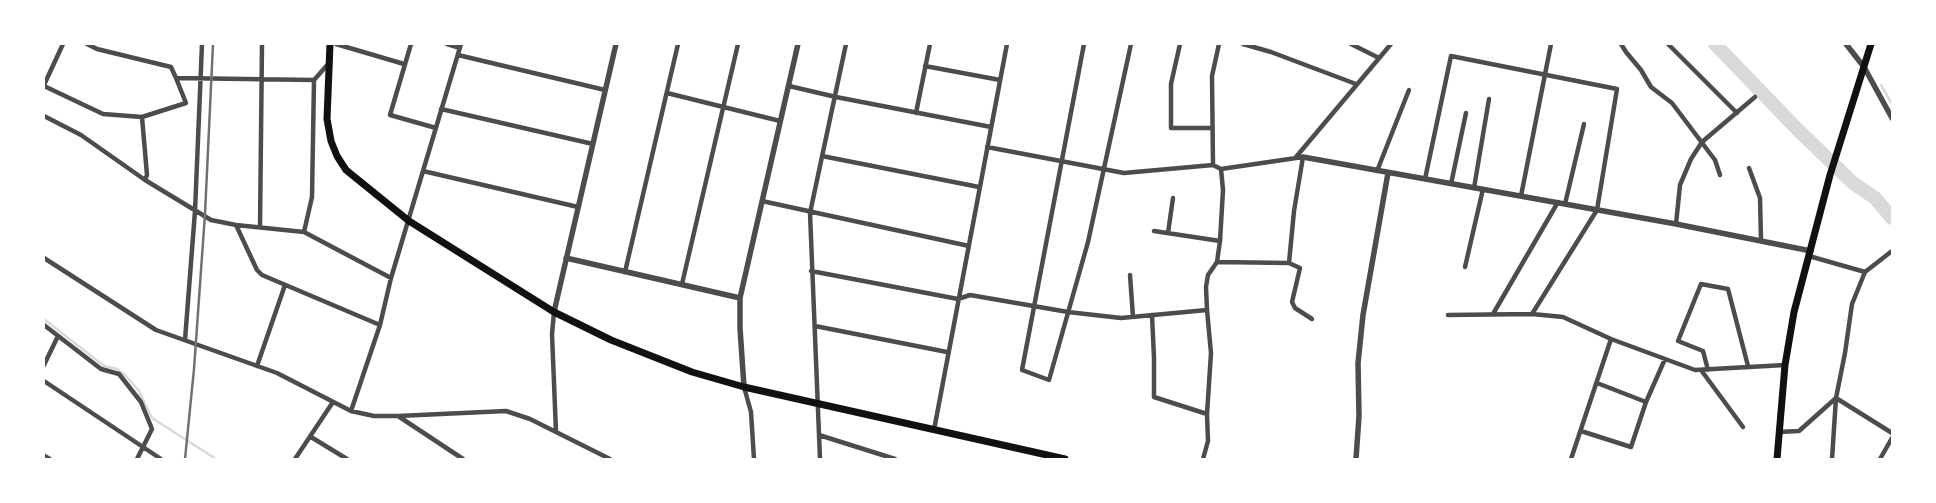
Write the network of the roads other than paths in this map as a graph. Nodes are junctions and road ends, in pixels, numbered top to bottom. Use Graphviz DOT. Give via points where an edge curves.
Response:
graph roads {
  1 [pos="62,44"];
  2 [pos="87,44"];
  3 [pos="202,44"];
  4 [pos="262,44"];
  5 [pos="330,44"];
  6 [pos="336,44"];
  7 [pos="410,44"];
  8 [pos="447,44"];
  9 [pos="616,44"];
  10 [pos="678,44"];
  11 [pos="738,44"];
  12 [pos="798,44"];
  13 [pos="846,44"];
  14 [pos="930,44"];
  15 [pos="1007,44"];
  16 [pos="1084,44"];
  17 [pos="1130,44"];
  18 [pos="1180,44"];
  19 [pos="1219,44"];
  20 [pos="1243,44"];
  21 [pos="1351,44"];
  22 [pos="1390,44"];
  23 [pos="1551,44"];
  24 [pos="1621,44"];
  25 [pos="1668,44"];
  26 [pos="1846,44"];
  27 [pos="1871,44"];
  28 [pos="461,46"];
  29 [pos="458,55"];
  30 [pos="1379,58"];
  31 [pos="329,63"];
  32 [pos="404,64"];
  33 [pos="925,66"];
  34 [pos="1864,67"];
  35 [pos="1546,76"];
  36 [pos="200,77"];
  37 [pos="176,78"];
  38 [pos="262,79"];
  39 [pos="314,80"];
  40 [pos="1000,80"];
  41 [pos="1356,84"];
  42 [pos="44,86"];
  43 [pos="789,86"];
  44 [pos="605,90"];
  45 [pos="1409,90"];
  46 [pos="667,93"];
  47 [pos="1755,96"];
  48 [pos="836,97"];
  49 [pos="1489,99"];
  50 [pos="724,106"];
  51 [pos="441,109"];
  52 [pos="916,113"];
  53 [pos="1466,113"];
  54 [pos="1737,113"];
  55 [pos="44,116"];
  56 [pos="142,117"];
  57 [pos="1892,118"];
  58 [pos="780,121"];
  59 [pos="1584,124"];
  60 [pos="991,127"];
  61 [pos="436,128"];
  62 [pos="1212,128"];
  63 [pos="1702,142"];
  64 [pos="593,144"];
  65 [pos="987,147"];
  66 [pos="822,156"];
  67 [pos="1296,157"];
  68 [pos="1303,157"];
  69 [pos="1061,161"];
  70 [pos="1212,165"];
  71 [pos="1749,168"];
  72 [pos="1104,169"];
  73 [pos="1221,169"];
  74 [pos="424,171"];
  75 [pos="1377,171"];
  76 [pos="1388,173"];
  77 [pos="1720,176"];
  78 [pos="1425,179"];
  79 [pos="145,180"];
  80 [pos="1450,184"];
  81 [pos="980,187"];
  82 [pos="1474,188"];
  83 [pos="1483,189"];
  84 [pos="1521,196"];
  85 [pos="1173,198"];
  86 [pos="762,201"];
  87 [pos="1558,202"];
  88 [pos="1565,204"];
  89 [pos="578,207"];
  90 [pos="1597,210"];
  91 [pos="195,211"];
  92 [pos="810,213"];
  93 [pos="409,221"];
  94 [pos="1676,224"];
  95 [pos="236,225"];
  96 [pos="260,227"];
  97 [pos="1154,231"];
  98 [pos="304,232"];
  99 [pos="1168,233"];
  100 [pos="1760,240"];
  101 [pos="1220,241"];
  102 [pos="969,246"];
  103 [pos="1892,251"];
  104 [pos="1810,253"];
  105 [pos="44,258"];
  106 [pos="566,258"];
  107 [pos="1217,262"];
  108 [pos="1289,263"];
  109 [pos="1465,267"];
  110 [pos="811,271"];
  111 [pos="625,272"];
  112 [pos="1865,272"];
  113 [pos="1130,275"];
  114 [pos="391,278"];
  115 [pos="682,284"];
  116 [pos="285,285"];
  117 [pos="740,298"];
  118 [pos="958,299"];
  119 [pos="1033,305"];
  120 [pos="1207,310"];
  121 [pos="554,312"];
  122 [pos="1068,312"];
  123 [pos="1493,314"];
  124 [pos="1532,314"];
  125 [pos="1448,315"];
  126 [pos="1152,316"];
  127 [pos="1133,317"];
  128 [pos="1312,319"];
  129 [pos="380,324"];
  130 [pos="44,325"];
  131 [pos="815,326"];
  132 [pos="58,336"];
  133 [pos="1611,339"];
  134 [pos="185,340"];
  135 [pos="947,352"];
  136 [pos="1665,359"];
  137 [pos="1785,365"];
  138 [pos="44,366"];
  139 [pos="257,366"];
  140 [pos="1748,366"];
  141 [pos="1701,370"];
  142 [pos="1708,370"];
  143 [pos="44,381"];
  144 [pos="1597,383"];
  145 [pos="744,387"];
  146 [pos="1836,398"];
  147 [pos="334,402"];
  148 [pos="1646,402"];
  149 [pos="818,404"];
  150 [pos="351,411"];
  151 [pos="1208,414"];
  152 [pos="398,416"];
  153 [pos="1743,427"];
  154 [pos="934,430"];
  155 [pos="1581,431"];
  156 [pos="556,432"];
  157 [pos="1778,432"];
  158 [pos="1892,433"];
  159 [pos="819,435"];
  160 [pos="311,436"];
  161 [pos="1892,438"];
  162 [pos="143,448"];
  163 [pos="44,456"];
  164 [pos="49,459"];
  165 [pos="137,459"];
  166 [pos="161,459"];
  167 [pos="296,459"];
  168 [pos="347,459"];
  169 [pos="463,459"];
  170 [pos="610,459"];
  171 [pos="754,459"];
  172 [pos="820,459"];
  173 [pos="895,459"];
  174 [pos="1066,459"];
  175 [pos="1203,459"];
  176 [pos="1356,459"];
  177 [pos="1571,459"];
  178 [pos="1777,459"];
  179 [pos="1832,459"];
  180 [pos="1880,459"];
  1 -- 42 [label="street"];
  2 -- 37 [label="street" via="171,67"];
  3 -- 36 [label="street"];
  4 -- 38 [label="street"];
  5 -- 31 [label="main road"];
  6 -- 32 [label="street"];
  7 -- 32 [label="street"];
  8 -- 28 [label="street"];
  9 -- 44 [label="street"];
  10 -- 46 [label="street"];
  11 -- 50 [label="street"];
  12 -- 43 [label="street"];
  13 -- 48 [label="street"];
  14 -- 33 [label="street"];
  15 -- 40 [label="street"];
  16 -- 69 [label="street"];
  17 -- 72 [label="street"];
  18 -- 62 [label="street" via="1171,84 1171,128"];
  19 -- 62 [label="street" via="1212,76"];
  20 -- 41 [label="street"];
  21 -- 30 [label="street"];
  22 -- 30 [label="street"];
  23 -- 35 [label="street"];
  24 -- 63 [label="street" via="1651,87 1672,103"];
  25 -- 54 [label="street"];
  26 -- 34 [label="street"];
  27 -- 34 [label="main road"];
  28 -- 29 [label="street"];
  29 -- 44 [label="street"];
  29 -- 51 [label="street"];
  30 -- 41 [label="street"];
  31 -- 39 [label="street"];
  31 -- 93 [label="main road" via="327,119 337,156 346,170"];
  32 -- 61 [label="street" via="390,115"];
  33 -- 40 [label="street"];
  33 -- 52 [label="street"];
  34 -- 57 [label="street"];
  34 -- 104 [label="main road" via="1830,175"];
  35 -- 78 [label="street" via="1450,56"];
  35 -- 84 [label="street"];
  35 -- 90 [label="street" via="1617,89"];
  36 -- 37 [label="street"];
  36 -- 38 [label="street"];
  36 -- 91 [label="street"];
  37 -- 56 [label="street" via="186,103"];
  38 -- 39 [label="street"];
  38 -- 96 [label="street"];
  39 -- 98 [label="street" via="312,197"];
  40 -- 60 [label="street"];
  41 -- 67 [label="street"];
  42 -- 56 [label="street" via="103,114"];
  43 -- 48 [label="street"];
  43 -- 58 [label="street"];
  44 -- 64 [label="street"];
  45 -- 75 [label="street"];
  46 -- 50 [label="street"];
  46 -- 111 [label="street"];
  47 -- 54 [label="street"];
  48 -- 52 [label="street"];
  48 -- 66 [label="street"];
  49 -- 82 [label="street"];
  50 -- 58 [label="street"];
  50 -- 115 [label="street"];
  51 -- 61 [label="street"];
  51 -- 64 [label="street"];
  52 -- 60 [label="street"];
  53 -- 80 [label="street"];
  54 -- 63 [label="street"];
  55 -- 79 [label="street" via="81,135"];
  56 -- 79 [label="street"];
  58 -- 86 [label="street"];
  59 -- 88 [label="street"];
  60 -- 65 [label="street"];
  61 -- 74 [label="street"];
  62 -- 70 [label="street"];
  63 -- 77 [label="street" via="1715,160"];
  63 -- 94 [label="street" via="1680,185"];
  64 -- 89 [label="street"];
  65 -- 69 [label="street"];
  65 -- 81 [label="street"];
  66 -- 81 [label="street"];
  66 -- 92 [label="street"];
  67 -- 68 [label="street"];
  67 -- 73 [label="street"];
  68 -- 75 [label="street"];
  68 -- 108 [label="street"];
  69 -- 72 [label="street"];
  69 -- 119 [label="street"];
  70 -- 72 [label="street" via="1124,173"];
  70 -- 73 [label="street"];
  71 -- 100 [label="street" via="1760,198"];
  72 -- 122 [label="street"];
  73 -- 101 [label="street"];
  74 -- 89 [label="street"];
  74 -- 93 [label="street"];
  75 -- 76 [label="street"];
  76 -- 78 [label="street"];
  76 -- 176 [label="street" via="1362,325"];
  78 -- 80 [label="street"];
  79 -- 91 [label="street"];
  80 -- 82 [label="street"];
  81 -- 102 [label="street"];
  82 -- 83 [label="street"];
  83 -- 84 [label="street"];
  83 -- 109 [label="street"];
  84 -- 87 [label="street"];
  85 -- 99 [label="street"];
  86 -- 92 [label="street"];
  86 -- 117 [label="street"];
  87 -- 88 [label="street"];
  87 -- 123 [label="street"];
  88 -- 90 [label="street"];
  89 -- 106 [label="street"];
  90 -- 94 [label="street"];
  90 -- 124 [label="street"];
  91 -- 95 [label="street" via="211,220"];
  91 -- 134 [label="street"];
  92 -- 102 [label="street"];
  92 -- 110 [label="street"];
  93 -- 114 [label="street"];
  93 -- 121 [label="main road"];
  94 -- 100 [label="street"];
  95 -- 96 [label="street"];
  95 -- 116 [label="street" via="262,275"];
  96 -- 98 [label="street"];
  97 -- 99 [label="street"];
  98 -- 114 [label="street"];
  99 -- 101 [label="street"];
  100 -- 104 [label="street"];
  101 -- 107 [label="street"];
  102 -- 118 [label="street"];
  103 -- 112 [label="street"];
  104 -- 112 [label="street"];
  104 -- 137 [label="main road" via="1794,312"];
  105 -- 134 [label="street" via="156,330"];
  106 -- 111 [label="street"];
  106 -- 121 [label="street"];
  107 -- 108 [label="street"];
  107 -- 120 [label="street" via="1208,275"];
  108 -- 128 [label="street" via="1300,268 1292,302 1295,308"];
  110 -- 118 [label="street"];
  110 -- 131 [label="street"];
  111 -- 115 [label="street"];
  112 -- 146 [label="street" via="1852,304"];
  113 -- 127 [label="street"];
  114 -- 129 [label="street"];
  115 -- 117 [label="street"];
  116 -- 129 [label="street"];
  116 -- 139 [label="street"];
  117 -- 145 [label="street"];
  118 -- 119 [label="street" via="970,294"];
  118 -- 135 [label="street"];
  119 -- 122 [label="street"];
  119 -- 122 [label="street" via="1022,370 1049,380"];
  120 -- 126 [label="street"];
  120 -- 151 [label="street" via="1212,354"];
  121 -- 145 [label="main road" via="611,340 692,372"];
  121 -- 156 [label="street"];
  122 -- 127 [label="street"];
  123 -- 124 [label="street"];
  123 -- 125 [label="street"];
  124 -- 133 [label="street" via="1563,317"];
  126 -- 127 [label="street"];
  126 -- 151 [label="street" via="1154,397"];
  129 -- 150 [label="street"];
  130 -- 132 [label="street"];
  131 -- 135 [label="street"];
  131 -- 149 [label="street"];
  132 -- 138 [label="street"];
  132 -- 162 [label="street" via="101,369 119,374 141,402 152,429"];
  133 -- 136 [label="street"];
  133 -- 144 [label="street"];
  134 -- 139 [label="street"];
  135 -- 154 [label="street"];
  136 -- 141 [label="street"];
  136 -- 148 [label="street"];
  137 -- 140 [label="street"];
  137 -- 157 [label="main road"];
  139 -- 147 [label="street"];
  140 -- 142 [label="street"];
  140 -- 142 [label="street" via="1728,289 1701,284 1678,341 1703,351"];
  141 -- 142 [label="street"];
  141 -- 153 [label="street"];
  143 -- 162 [label="street"];
  144 -- 148 [label="street"];
  144 -- 155 [label="street"];
  145 -- 149 [label="main road"];
  145 -- 171 [label="street" via="751,412"];
  146 -- 157 [label="street" via="1799,431"];
  146 -- 158 [label="street"];
  146 -- 179 [label="street"];
  147 -- 150 [label="street"];
  147 -- 160 [label="street"];
  148 -- 155 [label="street" via="1631,447"];
  149 -- 154 [label="main road"];
  149 -- 159 [label="street"];
  150 -- 152 [label="street" via="374,416"];
  151 -- 175 [label="street" via="1208,441"];
  152 -- 156 [label="street" via="506,412 530,418"];
  152 -- 169 [label="street"];
  154 -- 174 [label="main road"];
  155 -- 177 [label="street"];
  156 -- 170 [label="street"];
  157 -- 178 [label="main road"];
  159 -- 172 [label="street"];
  159 -- 173 [label="street"];
  160 -- 167 [label="street"];
  160 -- 168 [label="street"];
  161 -- 180 [label="street"];
  162 -- 165 [label="street"];
  162 -- 166 [label="street"];
  163 -- 164 [label="street"];
}
